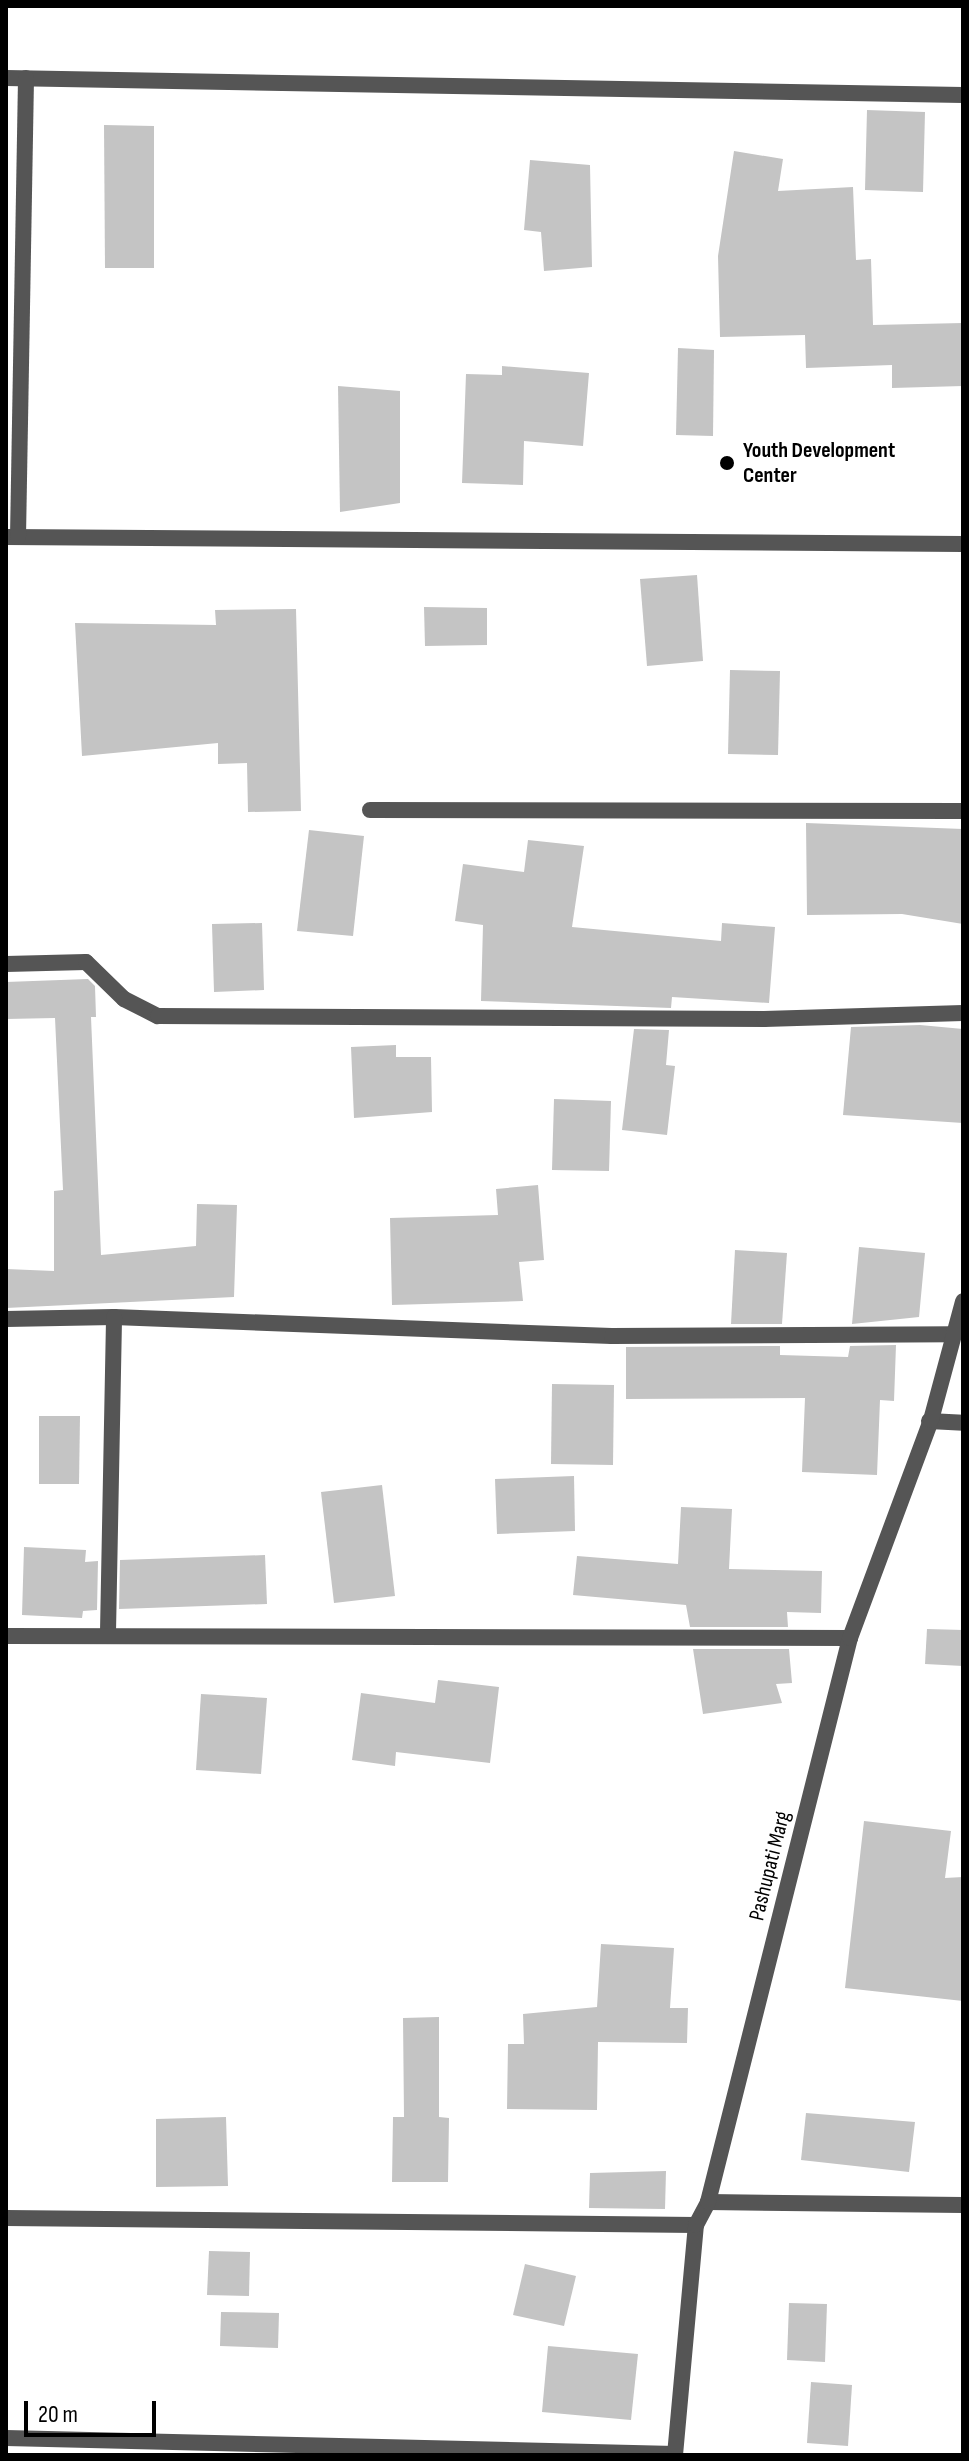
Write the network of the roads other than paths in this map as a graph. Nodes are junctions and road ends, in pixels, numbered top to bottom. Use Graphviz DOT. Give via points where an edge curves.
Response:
graph roads {
  1 [pos="6,78"];
  2 [pos="26,78"];
  3 [pos="963,95"];
  4 [pos="12,537"];
  5 [pos="963,544"];
  6 [pos="370,810"];
  7 [pos="963,811"];
  8 [pos="6,964"];
  9 [pos="963,1013"];
  10 [pos="963,1301"];
  11 [pos="114,1317"];
  12 [pos="6,1319"];
  13 [pos="954,1334"];
  14 [pos="929,1421"];
  15 [pos="963,1423"];
  16 [pos="108,1632"];
  17 [pos="6,1636"];
  18 [pos="850,1638"];
  19 [pos="708,2202"];
  20 [pos="963,2205"];
  21 [pos="6,2218"];
  22 [pos="696,2225"];
  23 [pos="6,2438"];
  24 [pos="675,2454"];
  1 -- 2 [label="street"];
  2 -- 3 [label="street"];
  2 -- 4 [label="street"];
  4 -- 5 [label="street"];
  6 -- 7 [label="street"];
  8 -- 9 [label="street" via="86,962 124,999 158,1016 764,1019"];
  10 -- 13 [label="street, Pashupati Marg"];
  11 -- 12 [label="street"];
  11 -- 13 [label="street" via="612,1336"];
  11 -- 16 [label="street"];
  13 -- 14 [label="street, Pashupati Marg"];
  14 -- 15 [label="street"];
  14 -- 18 [label="street, Pashupati Marg"];
  16 -- 17 [label="street"];
  16 -- 18 [label="street"];
  18 -- 19 [label="street, Pashupati Marg"];
  19 -- 20 [label="street"];
  19 -- 22 [label="street, Pashupati Marg"];
  21 -- 22 [label="street"];
  22 -- 24 [label="street, Pashupati Marg"];
  23 -- 24 [label="street"];
}
